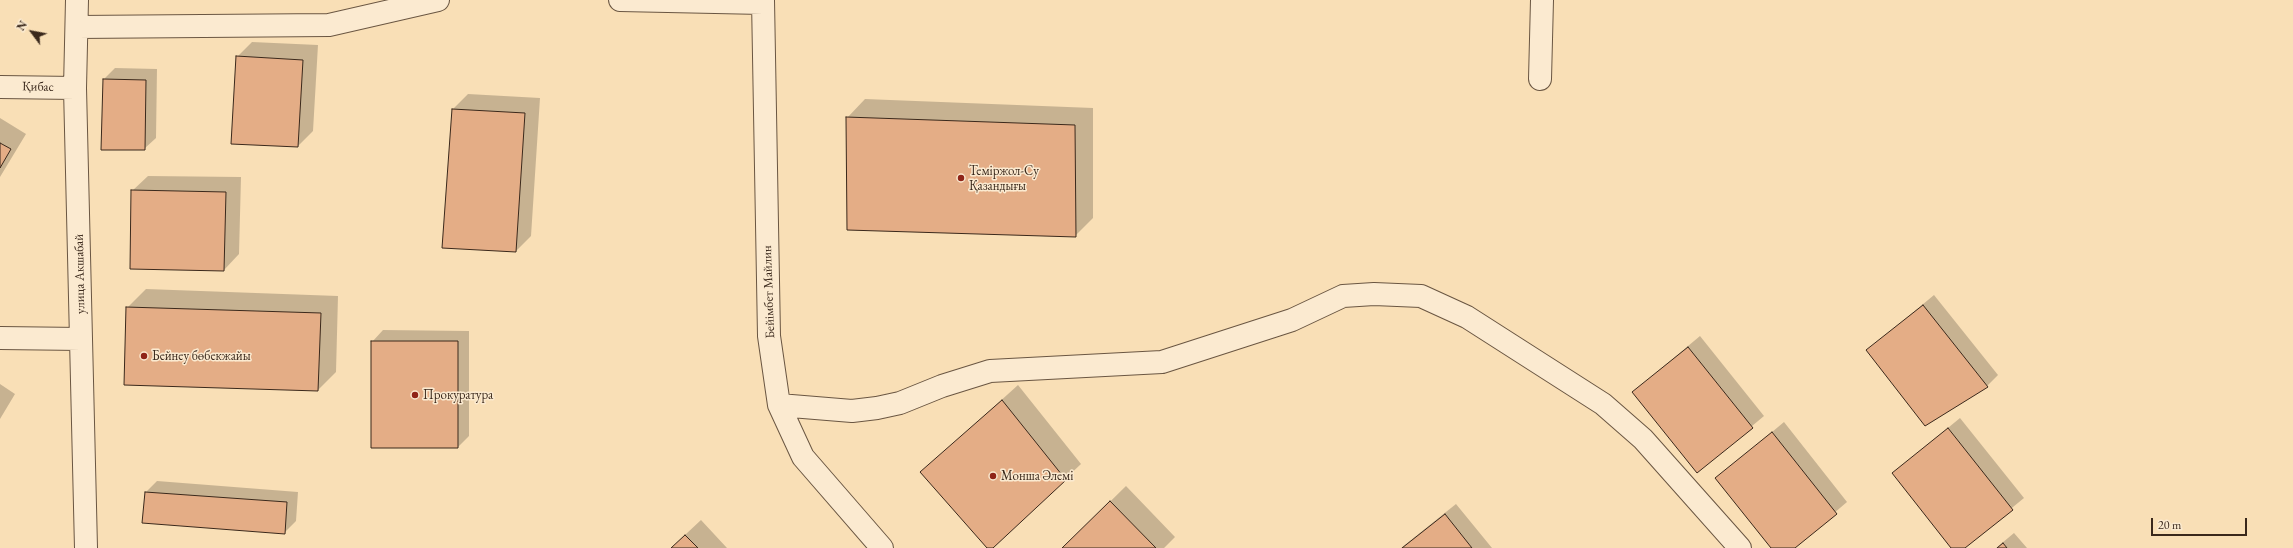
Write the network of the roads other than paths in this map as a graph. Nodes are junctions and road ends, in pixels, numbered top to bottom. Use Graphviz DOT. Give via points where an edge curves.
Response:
graph roads {
  1 [pos="77,0"];
  2 [pos="438,0"];
  3 [pos="620,0"];
  4 [pos="1542,0"];
  5 [pos="763,1"];
  6 [pos="77,27"];
  7 [pos="1540,79"];
  8 [pos="0,87"];
  9 [pos="75,88"];
  10 [pos="0,338"];
  11 [pos="82,339"];
  12 [pos="779,405"];
  13 [pos="86,548"];
  14 [pos="882,548"];
  15 [pos="1740,548"];
  1 -- 6 [label="street, улица Акшабай"];
  2 -- 6 [label="street" via="328,25"];
  3 -- 5 [label="street"];
  4 -- 7 [label="street"];
  5 -- 12 [label="street, Бейімбет Майлин" via="769,336"];
  6 -- 9 [label="street, улица Акшабай"];
  8 -- 9 [label="street, Қибас"];
  9 -- 11 [label="street, улица Акшабай"];
  10 -- 11 [label="street"];
  11 -- 13 [label="street, улица Акшабай"];
  12 -- 14 [label="street, Бейімбет Майлин" via="803,457"];
  12 -- 15 [label="street" via="852,411 900,403 990,370 1162,362 1292,320 1343,296 1422,296 1467,317 1603,404 1643,439"];
}
